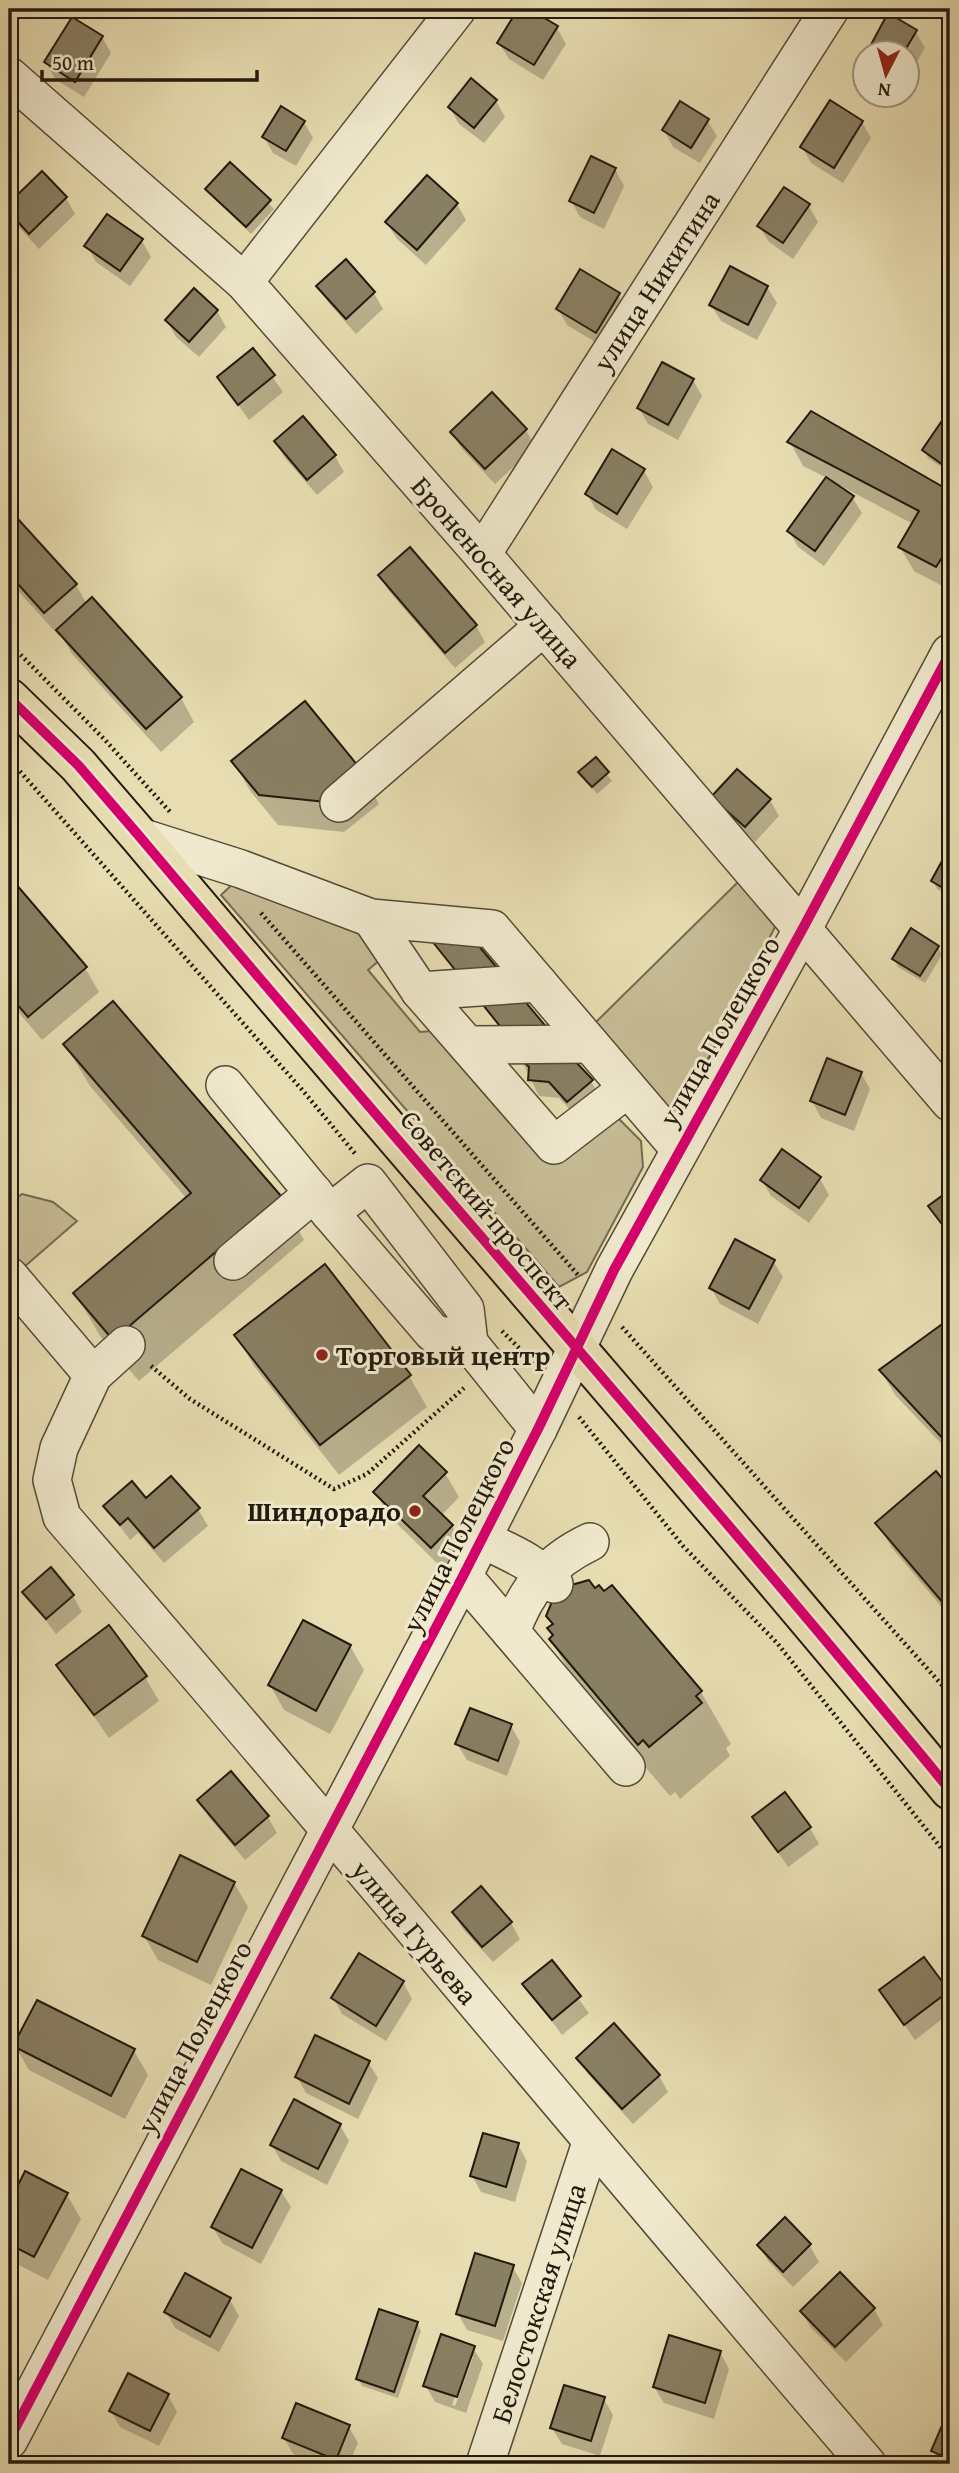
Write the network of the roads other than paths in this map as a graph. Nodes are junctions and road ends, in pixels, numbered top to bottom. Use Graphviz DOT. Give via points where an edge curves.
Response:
graph roads {
  1 [pos="457,9"];
  2 [pos="830,9"];
  3 [pos="9,76"];
  4 [pos="244,282"];
  5 [pos="482,554"];
  6 [pos="544,626"];
  7 [pos="950,653"];
  8 [pos="9,698"];
  9 [pos="339,803"];
  10 [pos="140,837"];
  11 [pos="234,872"];
  12 [pos="203,911"];
  13 [pos="371,918"];
  14 [pos="802,930"];
  15 [pos="538,983"];
  16 [pos="420,991"];
  17 [pos="590,1044"];
  18 [pos="470,1045"];
  19 [pos="225,1085"];
  20 [pos="627,1089"];
  21 [pos="950,1102"];
  22 [pos="679,1148"];
  23 [pos="322,1203"];
  24 [pos="233,1261"];
  25 [pos="9,1276"];
  26 [pos="473,1339"];
  27 [pos="126,1345"];
  28 [pos="576,1350"];
  29 [pos="93,1375"];
  30 [pos="538,1429"];
  31 [pos="482,1539"];
  32 [pos="590,1542"];
  33 [pos="463,1576"];
  34 [pos="549,1579"];
  35 [pos="511,1632"];
  36 [pos="626,1767"];
  37 [pos="950,1790"];
  38 [pos="331,1830"];
  39 [pos="591,2143"];
  40 [pos="9,2440"];
  41 [pos="485,2464"];
  42 [pos="867,2464"];
  1 -- 4 [label="street"];
  2 -- 5 [label="street, улица Никитина"];
  3 -- 4 [label="street, Броненосная улица"];
  4 -- 5 [label="street, Броненосная улица"];
  5 -- 6 [label="street, Броненосная улица"];
  6 -- 9 [label="street"];
  6 -- 14 [label="street, Броненосная улица"];
  7 -- 14 [label="street, улица Полецкого"];
  8 -- 10 [label="main road, Советский проспект" via="78,765"];
  10 -- 11 [label="street"];
  10 -- 12 [label="main road, Советский проспект"];
  11 -- 12 [label="street"];
  11 -- 13 [label="street"];
  12 -- 28 [label="main road, Советский проспект"];
  13 -- 15 [label="street" via="492,929"];
  13 -- 16 [label="street"];
  14 -- 21 [label="street, Броненосная улица"];
  14 -- 22 [label="street, улица Полецкого"];
  15 -- 16 [label="street"];
  15 -- 17 [label="street"];
  16 -- 18 [label="street"];
  17 -- 18 [label="street"];
  17 -- 20 [label="street"];
  18 -- 20 [label="street" via="554,1144"];
  19 -- 23 [label="street"];
  20 -- 22 [label="street"];
  22 -- 28 [label="street, улица Полецкого"];
  23 -- 24 [label="street"];
  23 -- 26 [label="street" via="433,1333"];
  23 -- 26 [label="street" via="368,1183"];
  25 -- 29 [label="street"];
  26 -- 30 [label="street"];
  27 -- 29 [label="street, улица Гурьева"];
  28 -- 30 [label="street, улица Полецкого"];
  28 -- 37 [label="main road, Советский проспект" via="754,1553"];
  29 -- 38 [label="street, улица Гурьева" via="59,1448 52,1480 62,1517"];
  30 -- 31 [label="street, улица Полецкого"];
  31 -- 33 [label="street, улица Полецкого"];
  31 -- 34 [label="street" via="521,1558"];
  32 -- 34 [label="street" via="572,1551"];
  33 -- 35 [label="street"];
  33 -- 38 [label="street, улица Полецкого"];
  34 -- 35 [label="street" via="527,1594"];
  35 -- 36 [label="street"];
  38 -- 39 [label="street, улица Гурьева"];
  38 -- 40 [label="street, улица Полецкого"];
  39 -- 41 [label="street, Белостокская улица"];
  39 -- 42 [label="street, улица Гурьева"];
}
